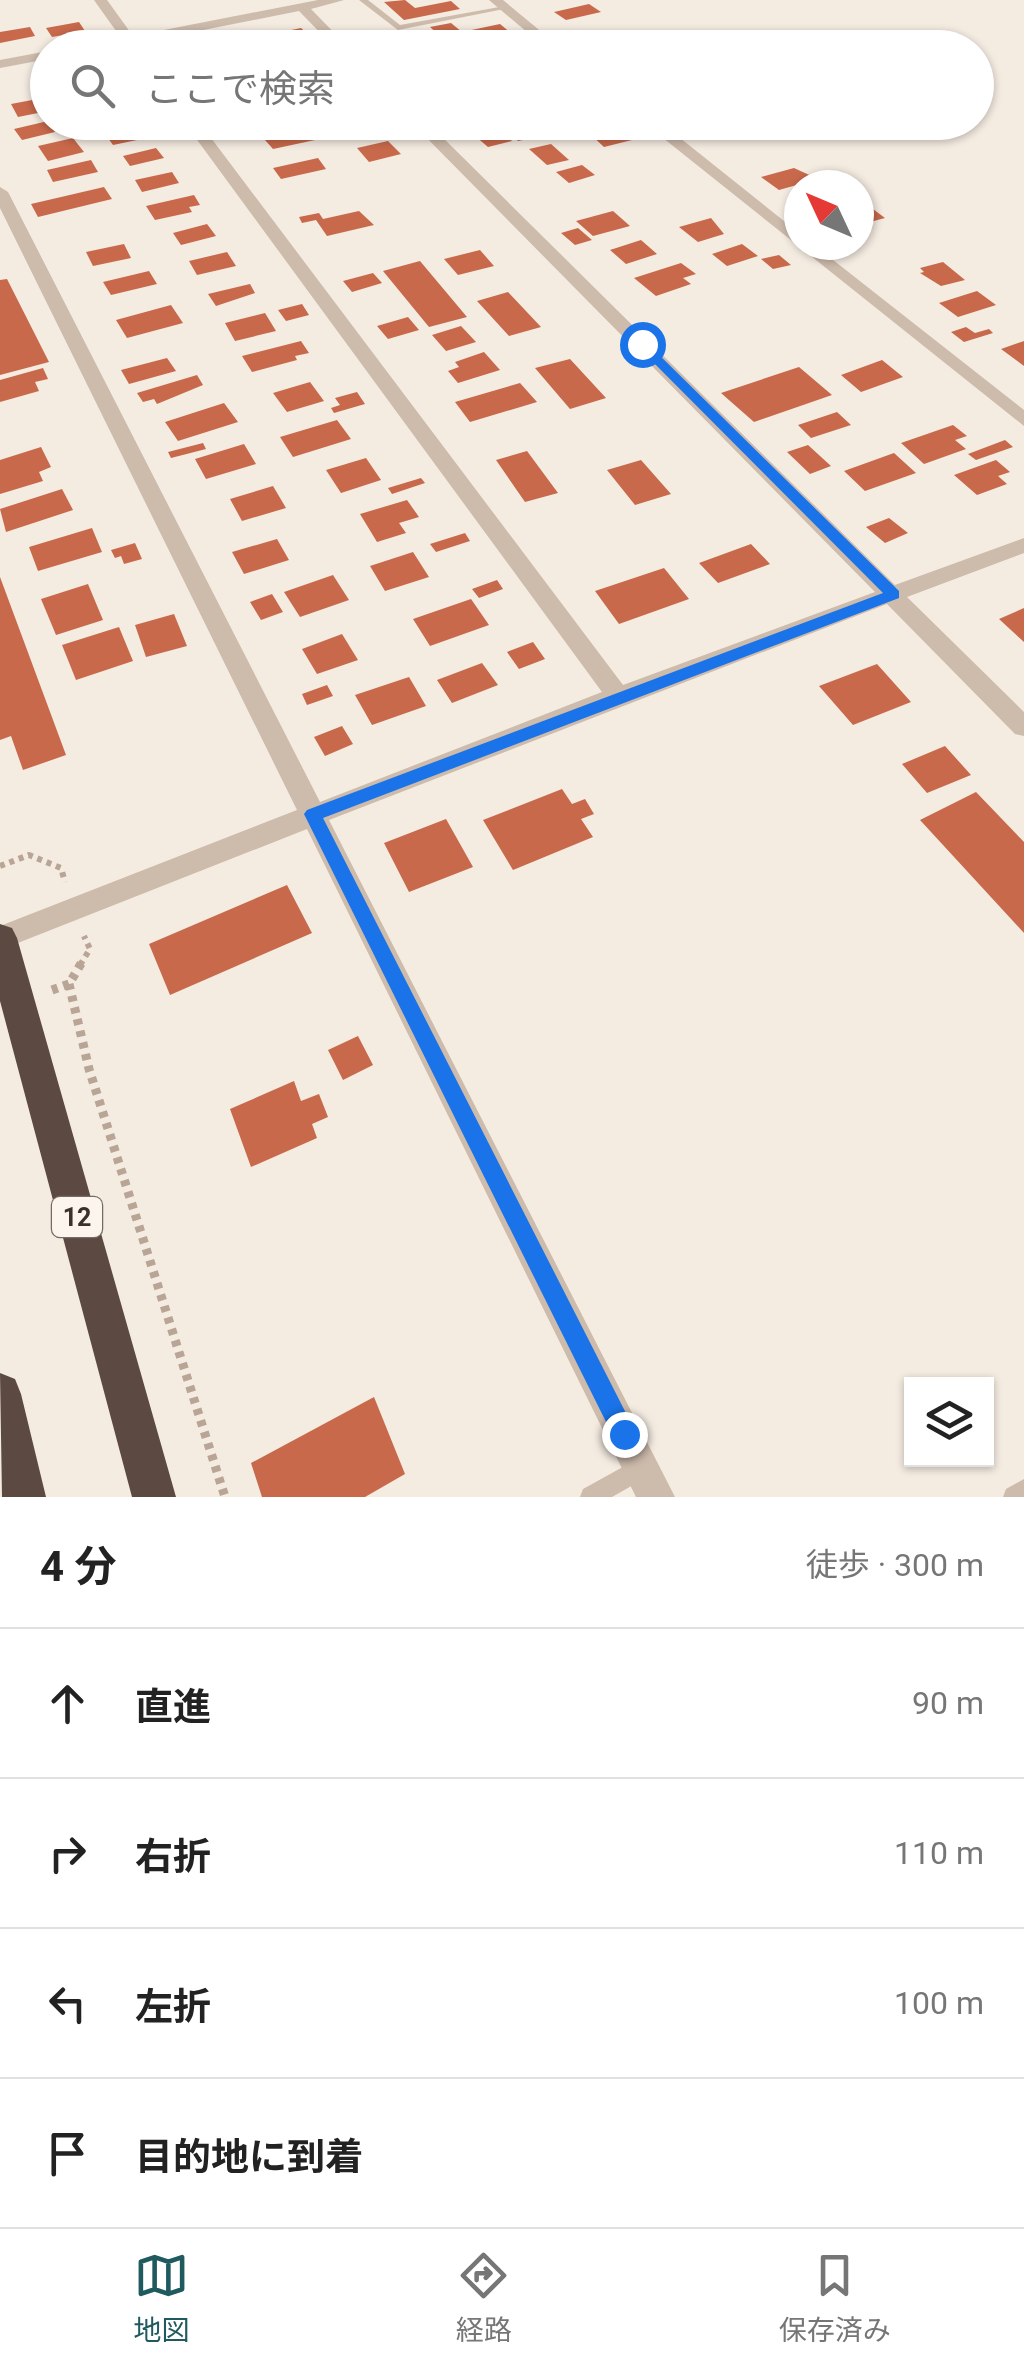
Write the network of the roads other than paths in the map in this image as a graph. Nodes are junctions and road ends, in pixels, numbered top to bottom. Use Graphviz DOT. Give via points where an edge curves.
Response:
graph roads {
  1 [pos="100,0"];
  2 [pos="338,0"];
  3 [pos="363,0"];
  4 [pos="500,4"];
  5 [pos="302,7"];
  6 [pos="122,30"];
  7 [pos="196,30"];
  8 [pos="325,30"];
  9 [pos="532,30"];
  10 [pos="30,58"];
  11 [pos="0,64"];
  12 [pos="204,140"];
  13 [pos="436,140"];
  14 [pos="672,140"];
  15 [pos="0,192"];
  16 [pos="784,229"];
  17 [pos="822,260"];
  18 [pos="1024,420"];
  19 [pos="1024,545"];
  20 [pos="894,594"];
  21 [pos="618,696"];
  22 [pos="1024,727"];
  23 [pos="313,814"];
  24 [pos="0,938"];
  25 [pos="0,1394"];
  26 [pos="641,1468"];
  27 [pos="1024,1490"];
  28 [pos="24,1497"];
  29 [pos="154,1497"];
  30 [pos="591,1497"];
  31 [pos="656,1497"];
  32 [pos="1014,1497"];
  1 -- 6 [label="street"];
  2 -- 5 [label="street"];
  3 -- 4 [label="lane" via="398,28"];
  4 -- 9 [label="street"];
  5 -- 7 [label="street"];
  5 -- 8 [label="street"];
  10 -- 11 [label="street"];
  12 -- 21 [label="street"];
  13 -- 20 [label="street"];
  14 -- 16 [label="street"];
  15 -- 23 [label="street"];
  17 -- 18 [label="street"];
  19 -- 20 [label="street"];
  20 -- 21 [label="street"];
  20 -- 22 [label="street"];
  21 -- 23 [label="street"];
  23 -- 24 [label="street"];
  23 -- 26 [label="street"];
  24 -- 29 [label="highway, 12"];
  25 -- 28 [label="highway"];
  26 -- 30 [label="lane"];
  26 -- 31 [label="street"];
  27 -- 32 [label="lane"];
}
